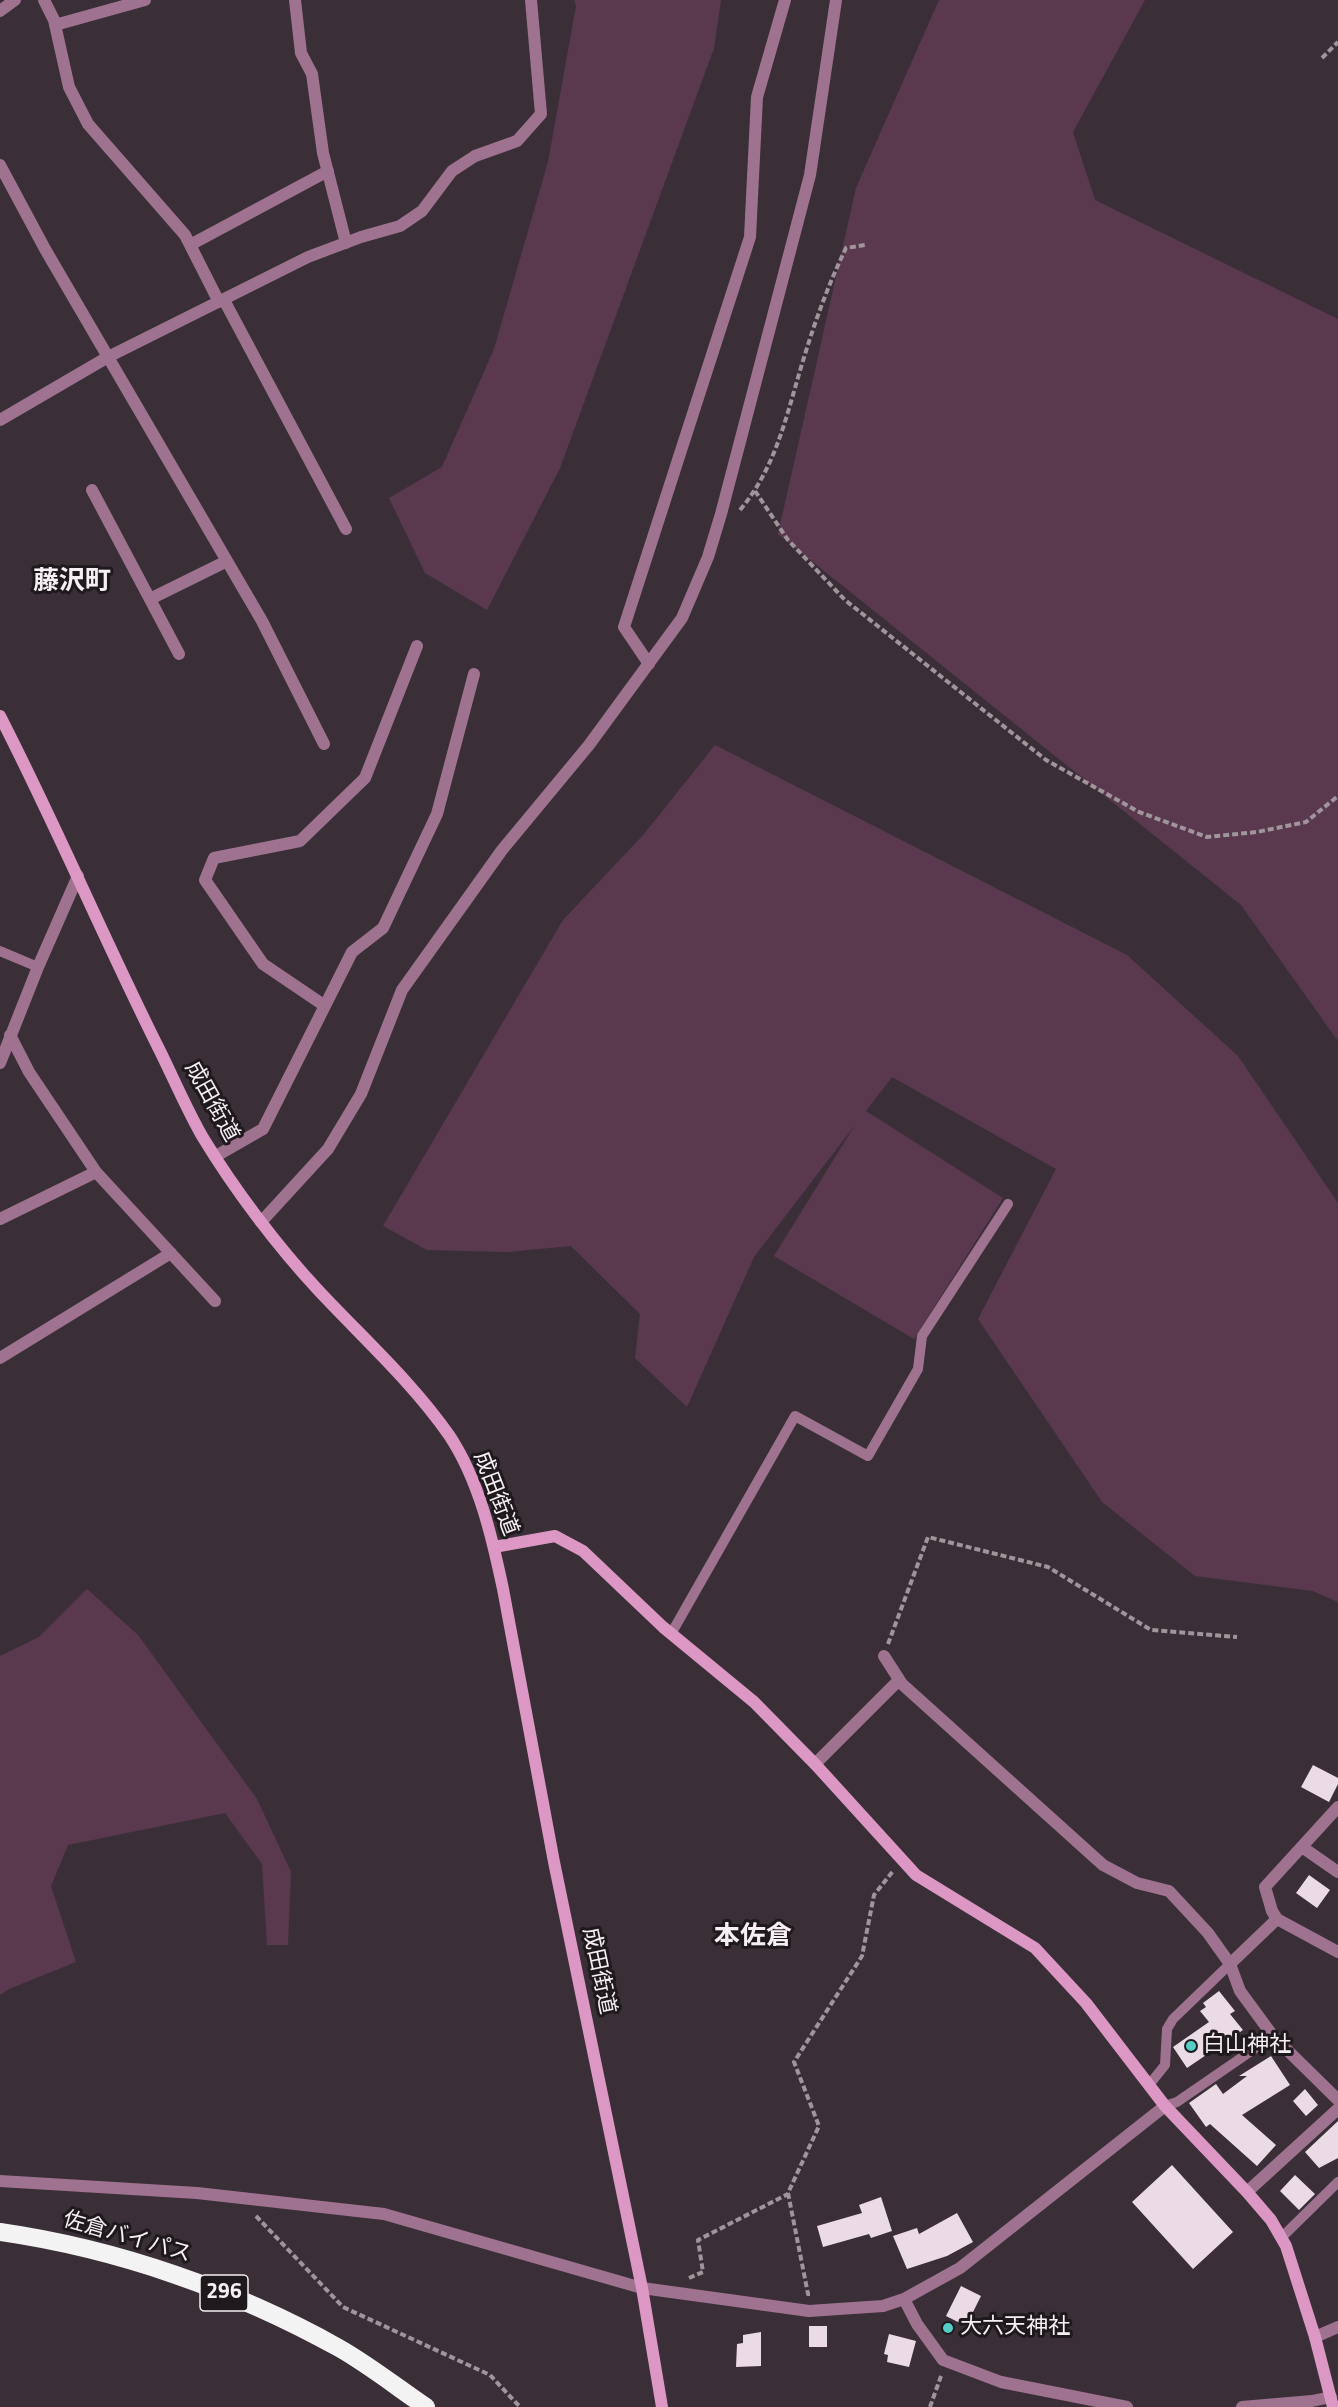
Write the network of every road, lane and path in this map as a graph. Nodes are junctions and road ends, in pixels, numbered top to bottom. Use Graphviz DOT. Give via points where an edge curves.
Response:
graph roads {
  1 [pos="15,0"];
  2 [pos="44,0"];
  3 [pos="145,0"];
  4 [pos="295,0"];
  5 [pos="531,0"];
  6 [pos="785,0"];
  7 [pos="836,0"];
  8 [pos="0,11"];
  9 [pos="55,25"];
  10 [pos="1338,42"];
  11 [pos="1323,58"];
  12 [pos="328,171"];
  13 [pos="2,173"];
  14 [pos="346,243"];
  15 [pos="190,245"];
  16 [pos="865,245"];
  17 [pos="222,301"];
  18 [pos="108,357"];
  19 [pos="0,420"];
  20 [pos="92,490"];
  21 [pos="755,491"];
  22 [pos="737,513"];
  23 [pos="346,529"];
  24 [pos="227,561"];
  25 [pos="150,599"];
  26 [pos="417,646"];
  27 [pos="179,654"];
  28 [pos="649,664"];
  29 [pos="474,674"];
  30 [pos="0,716"];
  31 [pos="324,744"];
  32 [pos="1338,796"];
  33 [pos="78,876"];
  34 [pos="0,951"];
  35 [pos="38,967"];
  36 [pos="325,1006"];
  37 [pos="10,1035"];
  38 [pos="0,1063"];
  39 [pos="216,1156"];
  40 [pos="96,1172"];
  41 [pos="1008,1204"];
  42 [pos="0,1219"];
  43 [pos="261,1222"];
  44 [pos="171,1253"];
  45 [pos="215,1301"];
  46 [pos="0,1358"];
  47 [pos="494,1547"];
  48 [pos="671,1634"];
  49 [pos="1237,1636"];
  50 [pos="884,1656"];
  51 [pos="899,1680"];
  52 [pos="815,1764"];
  53 [pos="1338,1807"];
  54 [pos="1302,1847"];
  55 [pos="902,1859"];
  56 [pos="1338,1872"];
  57 [pos="1277,1919"];
  58 [pos="1338,1952"];
  59 [pos="1230,1964"];
  60 [pos="1273,2036"];
  61 [pos="1149,2085"];
  62 [pos="1338,2100"];
  63 [pos="1165,2106"];
  64 [pos="1338,2109"];
  65 [pos="0,2181"];
  66 [pos="1338,2182"];
  67 [pos="1247,2192"];
  68 [pos="788,2194"];
  69 [pos="239,2198"];
  70 [pos="0,2232"];
  71 [pos="1281,2238"];
  72 [pos="642,2288"];
  73 [pos="656,2291"];
  74 [pos="818,2293"];
  75 [pos="904,2299"];
  76 [pos="1338,2327"];
  77 [pos="1315,2337"];
  78 [pos="943,2360"];
  79 [pos="1332,2402"];
  80 [pos="426,2407"];
  81 [pos="520,2407"];
  82 [pos="662,2407"];
  83 [pos="930,2407"];
  84 [pos="1127,2407"];
  85 [pos="1242,2407"];
  1 -- 8 [label="street"];
  2 -- 9 [label="street"];
  3 -- 9 [label="street"];
  4 -- 12 [label="street" via="302,53 312,74"];
  5 -- 14 [label="street" via="541,114 517,141 475,156 452,171 422,211 400,226"];
  6 -- 28 [label="street" via="758,97 750,237 624,627"];
  7 -- 28 [label="street" via="810,175 721,514 682,618"];
  9 -- 15 [label="street" via="69,87 88,124"];
  10 -- 11 [label="path"];
  12 -- 14 [label="street"];
  12 -- 15 [label="street"];
  13 -- 18 [label="street"];
  14 -- 17 [label="street" via="308,257"];
  15 -- 17 [label="street"];
  16 -- 21 [label="path" via="846,248 834,273 775,455"];
  17 -- 18 [label="street"];
  17 -- 23 [label="street"];
  18 -- 19 [label="street"];
  18 -- 24 [label="street"];
  20 -- 25 [label="street"];
  21 -- 22 [label="path"];
  21 -- 32 [label="path" via="788,540 844,600 1046,760 1139,812 1208,837 1306,822"];
  24 -- 25 [label="street"];
  24 -- 31 [label="street"];
  25 -- 27 [label="street"];
  26 -- 36 [label="street" via="365,778 300,841 214,858 205,880 263,964"];
  28 -- 43 [label="street" via="589,745 502,850 402,990 361,1094 328,1149"];
  29 -- 36 [label="street" via="437,814 383,928 352,952"];
  30 -- 33 [label="street, 成田街道"];
  33 -- 35 [label="street"];
  33 -- 39 [label="street, 成田街道" via="139,1009 202,1136"];
  34 -- 35 [label="lane"];
  35 -- 37 [label="street"];
  36 -- 39 [label="street" via="263,1129"];
  37 -- 38 [label="street"];
  37 -- 40 [label="street" via="29,1072"];
  39 -- 43 [label="street, 成田街道"];
  40 -- 42 [label="street"];
  40 -- 44 [label="street"];
  41 -- 48 [label="lane" via="922,1336 918,1370 868,1456 795,1416"];
  43 -- 47 [label="street, 成田街道" via="318,1290 394,1368 449,1436 475,1486"];
  44 -- 45 [label="street"];
  44 -- 46 [label="street"];
  47 -- 48 [label="street" via="555,1536 583,1551"];
  47 -- 72 [label="street, 成田街道"];
  48 -- 52 [label="street" via="754,1702"];
  49 -- 50 [label="path" via="1151,1630 1048,1567 928,1537"];
  50 -- 51 [label="street"];
  51 -- 52 [label="street"];
  51 -- 59 [label="street" via="1103,1865 1137,1884 1169,1891"];
  52 -- 55 [label="street"];
  53 -- 54 [label="street"];
  54 -- 56 [label="street"];
  54 -- 57 [label="street" via="1265,1887"];
  55 -- 61 [label="street" via="916,1875 1035,1948 1086,2003"];
  55 -- 68 [label="path" via="874,1895 862,1956 794,2062 819,2126"];
  57 -- 58 [label="street"];
  57 -- 59 [label="street"];
  59 -- 60 [label="street" via="1240,1991"];
  59 -- 61 [label="lane" via="1173,2019 1167,2029 1165,2065"];
  60 -- 62 [label="street"];
  60 -- 63 [label="lane" via="1177,2102"];
  61 -- 63 [label="street"];
  63 -- 67 [label="street"];
  63 -- 75 [label="street" via="960,2268"];
  64 -- 67 [label="street"];
  65 -- 69 [label="street"];
  66 -- 71 [label="lane"];
  67 -- 71 [label="street"];
  68 -- 73 [label="path" via="698,2240 703,2272"];
  68 -- 74 [label="path" via="808,2294"];
  69 -- 72 [label="street" via="384,2214"];
  69 -- 81 [label="path" via="343,2307 490,2375"];
  70 -- 80 [label="highway, 佐倉バイパス / 296" via="132,2261 230,2294 340,2349"];
  71 -- 77 [label="street"];
  72 -- 73 [label="street"];
  72 -- 82 [label="street, 成田街道"];
  73 -- 75 [label="street" via="809,2311 883,2306"];
  75 -- 78 [label="street"];
  76 -- 77 [label="street"];
  77 -- 79 [label="street"];
  78 -- 83 [label="path"];
  78 -- 84 [label="street" via="1001,2382"];
  79 -- 85 [label="street"];
}
